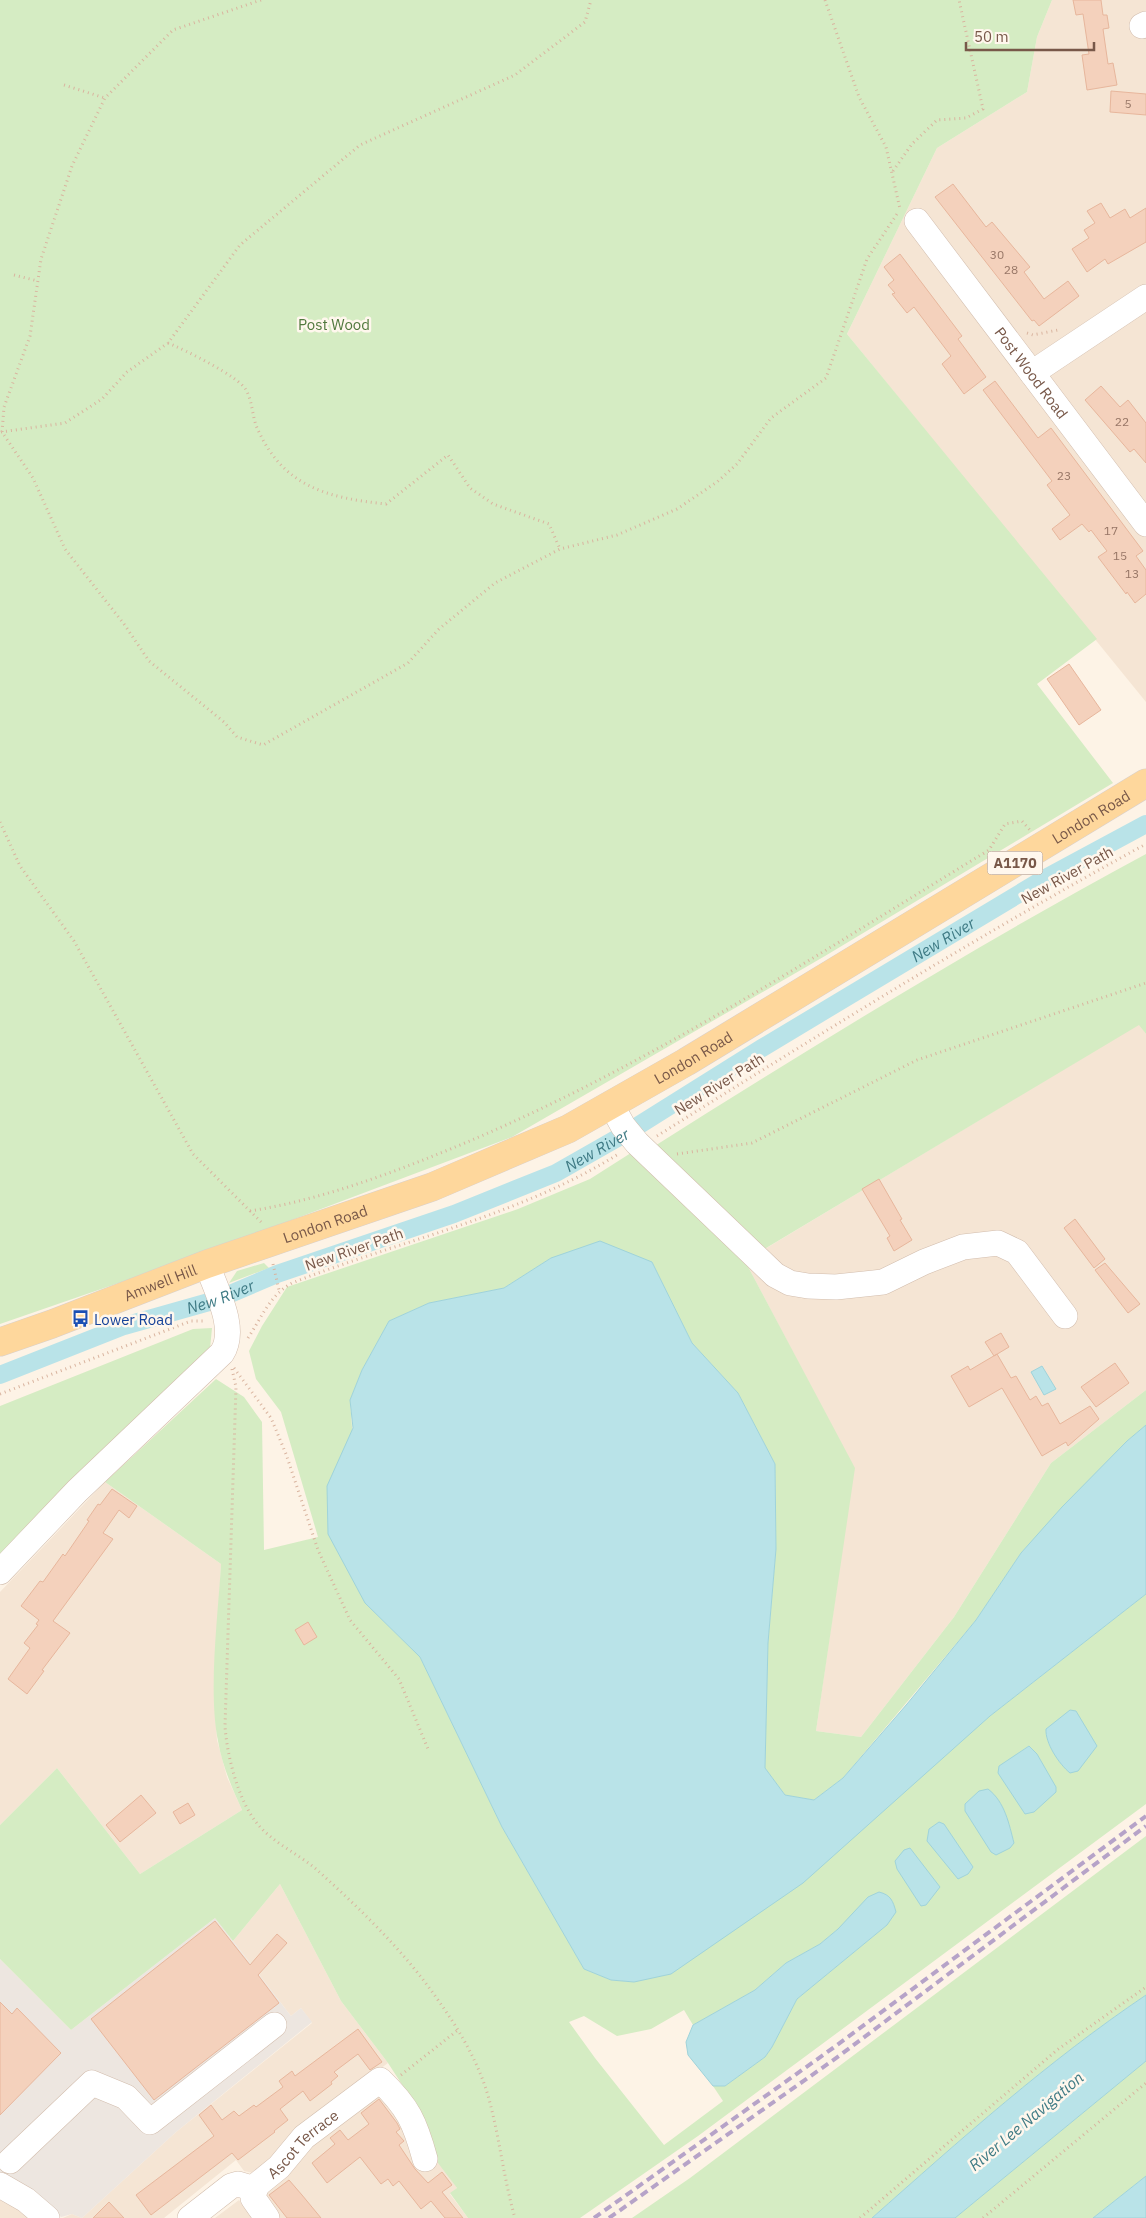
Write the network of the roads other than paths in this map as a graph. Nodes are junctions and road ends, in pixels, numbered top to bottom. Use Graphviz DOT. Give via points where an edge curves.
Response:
graph roads {
  1 [pos="917,221"];
  2 [pos="1146,297"];
  3 [pos="1032,373"];
  4 [pos="1146,524"];
  5 [pos="1146,783"];
  6 [pos="626,1128"];
  7 [pos="214,1296"];
  8 [pos="1065,1316"];
  9 [pos="0,1342"];
  10 [pos="0,1572"];
  11 [pos="274,2025"];
  12 [pos="425,2159"];
  13 [pos="3,2161"];
  14 [pos="0,2185"];
  15 [pos="255,2189"];
  16 [pos="47,2218"];
  17 [pos="190,2218"];
  18 [pos="267,2218"];
  1 -- 3 [label="street, Post Wood Road"];
  2 -- 3 [label="street"];
  3 -- 4 [label="street, Post Wood Road"];
  5 -- 6 [label="main road, London Road / A1170" via="1040,848"];
  6 -- 7 [label="main road, London Road / A1170" via="519,1151 270,1255"];
  6 -- 8 [label="street" via="775,1274 790,1283 836,1287 882,1282 963,1247 998,1243 1017,1252"];
  7 -- 9 [label="main road, Amwell Hill / A1170" via="52,1324"];
  7 -- 10 [label="street" via="228,1334 222,1352 77,1491"];
  11 -- 13 [label="street" via="150,2122 126,2097 92,2083"];
  12 -- 15 [label="street, Ascot Terrace" via="416,2125 400,2100 383,2083 304,2137 280,2167"];
  14 -- 16 [label="street" via="26,2200"];
  15 -- 17 [label="street" via="238,2184 231,2186"];
  15 -- 18 [label="street, Ascot Terrace" via="252,2194 255,2203"];
}
